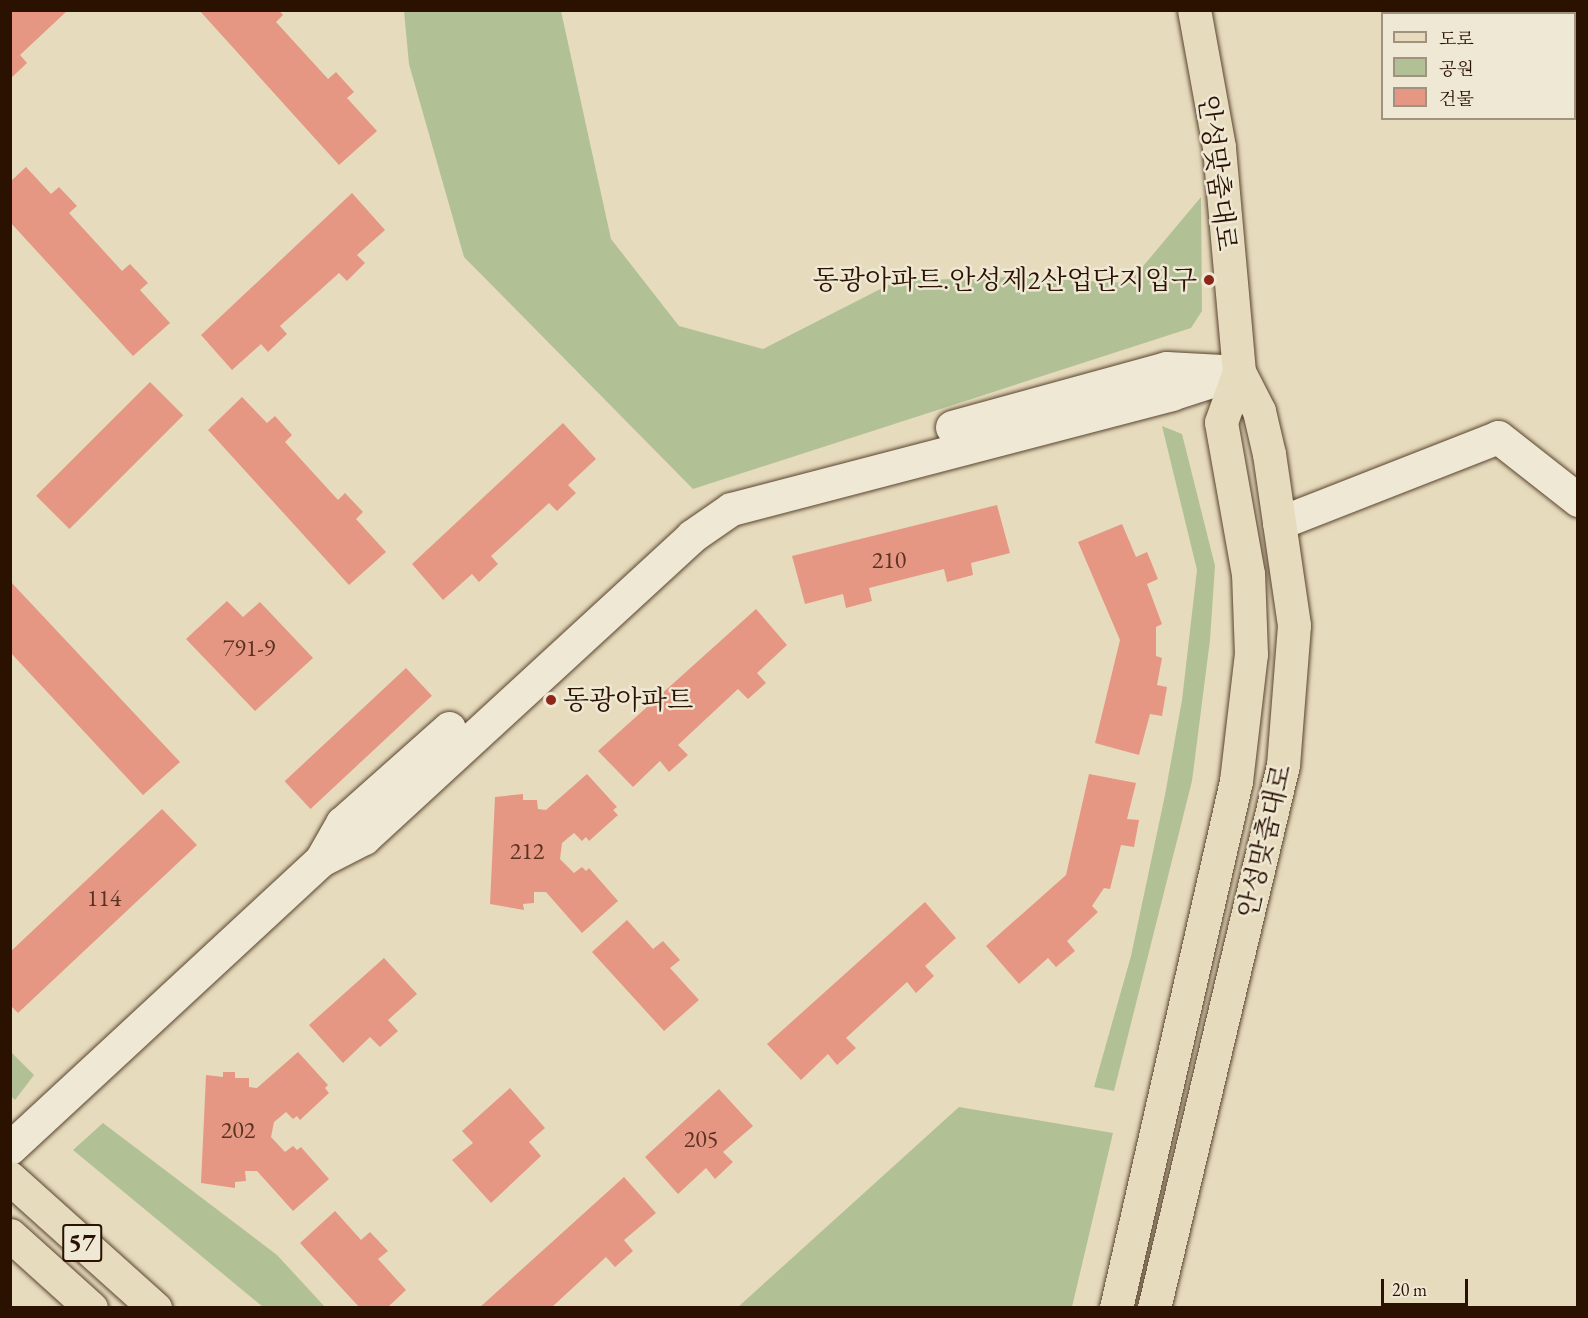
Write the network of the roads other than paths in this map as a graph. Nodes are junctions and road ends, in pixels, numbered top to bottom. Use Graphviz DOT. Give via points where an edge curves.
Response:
graph roads {
  1 [pos="1194,10"];
  2 [pos="1239,372"];
  3 [pos="1578,500"];
  4 [pos="1279,523"];
  5 [pos="10,1148"];
  6 [pos="10,1178"];
  7 [pos="10,1235"];
  8 [pos="90,1308"];
  9 [pos="155,1308"];
  10 [pos="1116,1308"];
  11 [pos="1154,1308"];
  1 -- 2 [label="main road, 안성맞춤대로" via="1219,147"];
  2 -- 4 [label="main road, 안성맞춤대로" via="1259,411"];
  2 -- 5 [label="street" via="1166,368 729,490 695,506 342,823 321,860"];
  2 -- 10 [label="main road, 안성맞춤대로" via="1221,422 1248,574 1251,654 1236,782"];
  3 -- 4 [label="street" via="1498,437"];
  4 -- 11 [label="main road, 안성맞춤대로" via="1294,625 1283,765"];
  6 -- 9 [label="main road, 57"];
  7 -- 8 [label="main road, 57"];
}
